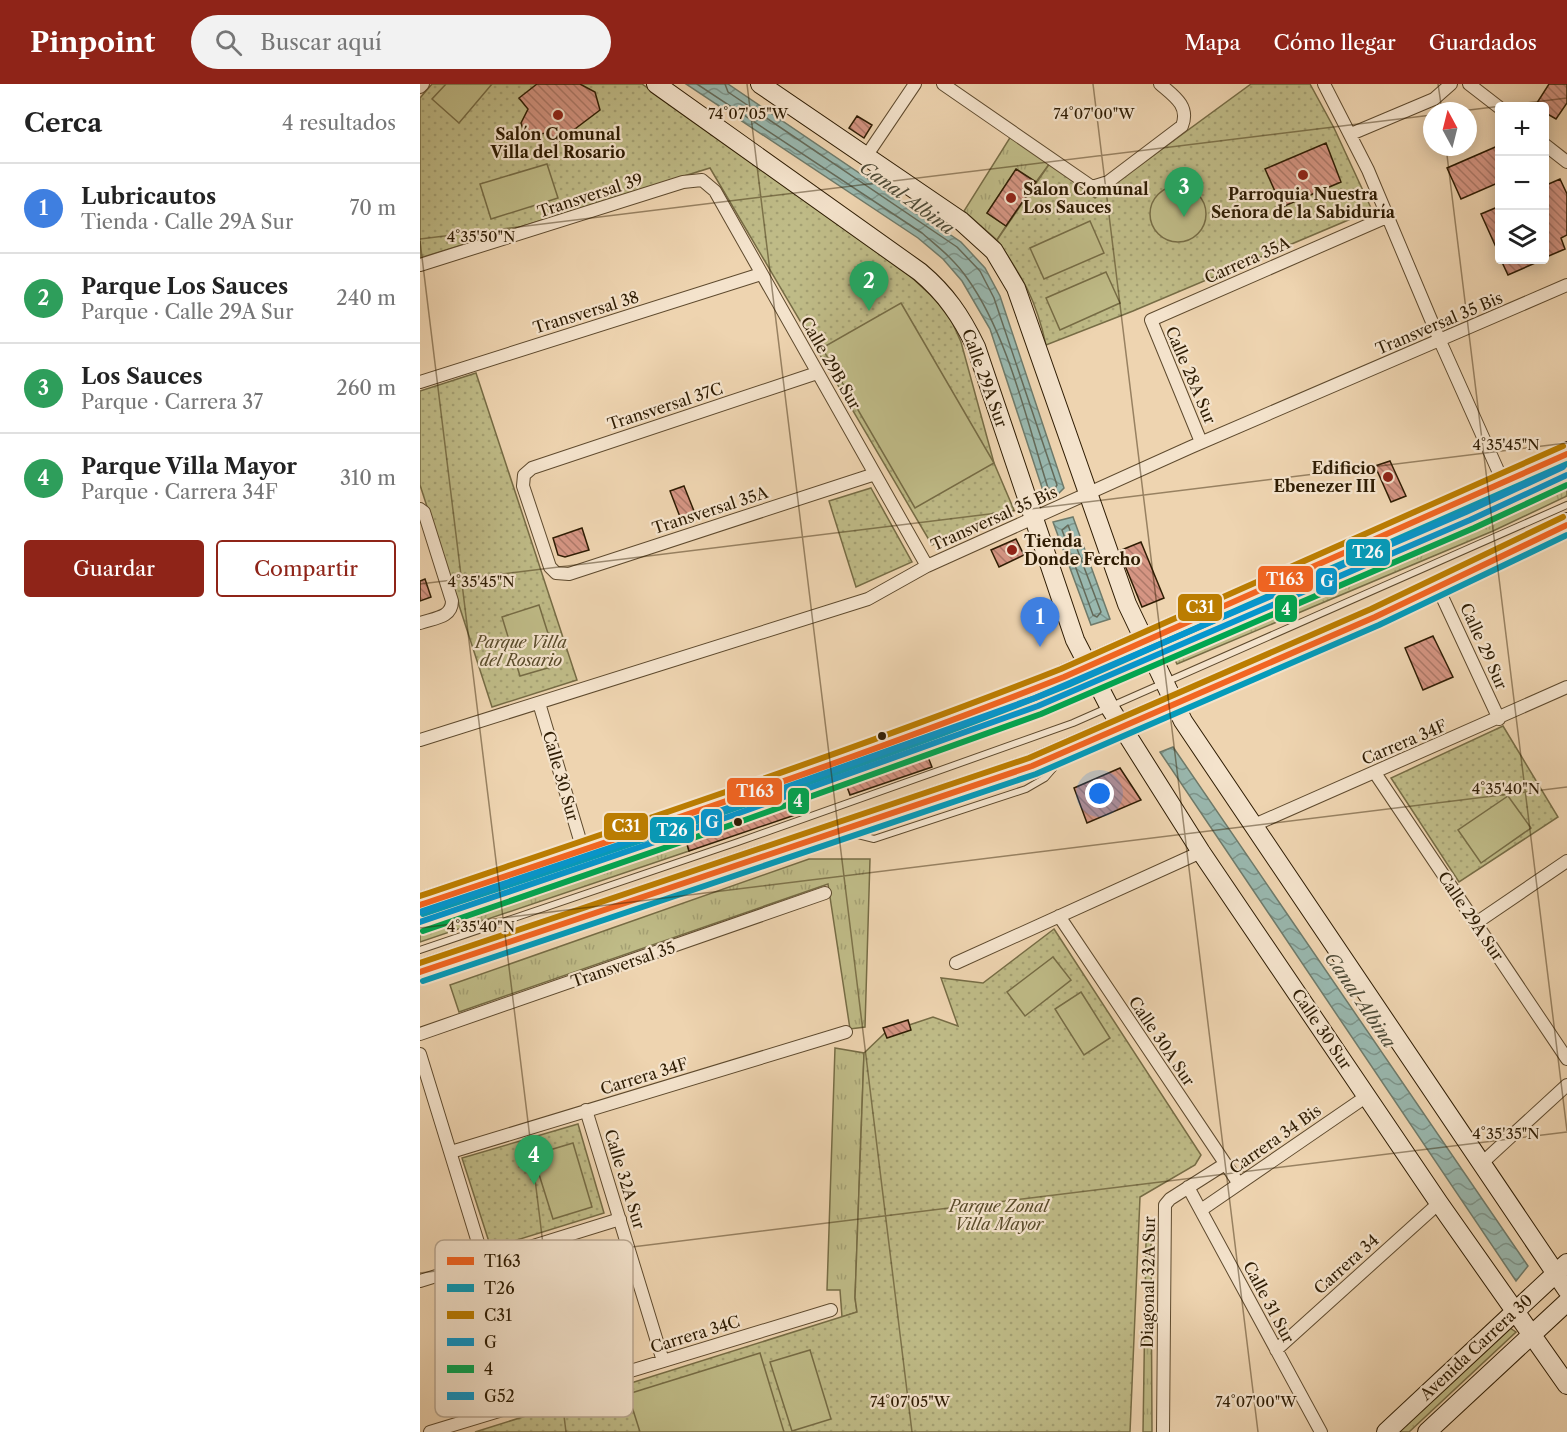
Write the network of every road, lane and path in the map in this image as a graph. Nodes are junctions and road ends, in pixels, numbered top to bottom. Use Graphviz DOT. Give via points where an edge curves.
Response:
graph roads {
  1 [pos="656,84"];
  2 [pos="760,84"];
  3 [pos="915,84"];
  4 [pos="943,84"];
  5 [pos="1160,84"];
  6 [pos="1324,84"];
  7 [pos="1451,84"];
  8 [pos="1469,84"];
  9 [pos="1495,104"];
  10 [pos="1351,134"];
  11 [pos="1549,147"];
  12 [pos="867,155"];
  13 [pos="1567,162"];
  14 [pos="702,180"];
  15 [pos="1389,216"];
  16 [pos="420,266"];
  17 [pos="761,274"];
  18 [pos="1567,285"];
  19 [pos="1151,320"];
  20 [pos="1440,341"];
  21 [pos="817,373"];
  22 [pos="420,382"];
  23 [pos="1201,442"];
  24 [pos="1567,454"];
  25 [pos="874,474"];
  26 [pos="1567,475"];
  27 [pos="1504,484"];
  28 [pos="1081,497"];
  29 [pos="1567,504"];
  30 [pos="420,509"];
  31 [pos="1041,514"];
  32 [pos="1567,525"];
  33 [pos="927,566"];
  34 [pos="556,573"];
  35 [pos="1438,588"];
  36 [pos="420,622"];
  37 [pos="1147,650"];
  38 [pos="1092,674"];
  39 [pos="1164,683"];
  40 [pos="1567,687"];
  41 [pos="539,703"];
  42 [pos="1176,706"];
  43 [pos="1110,708"];
  44 [pos="1499,719"];
  45 [pos="1123,729"];
  46 [pos="420,740"];
  47 [pos="1375,773"];
  48 [pos="1252,826"];
  49 [pos="583,850"];
  50 [pos="1201,852"];
  51 [pos="1567,861"];
  52 [pos="825,892"];
  53 [pos="420,904"];
  54 [pos="1059,916"];
  55 [pos="420,922"];
  56 [pos="1476,922"];
  57 [pos="420,950"];
  58 [pos="956,963"];
  59 [pos="420,972"];
  60 [pos="846,1032"];
  61 [pos="420,1034"];
  62 [pos="420,1054"];
  63 [pos="1567,1059"];
  64 [pos="1567,1085"];
  65 [pos="1366,1096"];
  66 [pos="586,1110"];
  67 [pos="451,1152"];
  68 [pos="1482,1163"];
  69 [pos="1225,1164"];
  70 [pos="1239,1184"];
  71 [pos="1188,1187"];
  72 [pos="1439,1203"];
  73 [pos="1201,1210"];
  74 [pos="620,1219"];
  75 [pos="477,1240"];
  76 [pos="554,1240"];
  77 [pos="626,1240"];
  78 [pos="633,1262"];
  79 [pos="1561,1268"];
  80 [pos="435,1277"];
  81 [pos="420,1281"];
  82 [pos="1567,1290"];
  83 [pos="1567,1302"];
  84 [pos="831,1310"];
  85 [pos="1514,1310"];
  86 [pos="1532,1334"];
  87 [pos="1276,1350"];
  88 [pos="663,1361"];
  89 [pos="633,1370"];
  90 [pos="1567,1385"];
  91 [pos="479,1417"];
  92 [pos="430,1432"];
  93 [pos="1163,1432"];
  94 [pos="1321,1432"];
  95 [pos="1386,1432"];
  96 [pos="1427,1432"];
  1 -- 31 [label="street, Calle 29A Sur" via="942,290 976,346"];
  2 -- 12 [label="street"];
  3 -- 12 [label="street"];
  4 -- 5 [label="street" via="1092,187 1108,182 1182,126 1185,112"];
  6 -- 10 [label="street"];
  7 -- 10 [label="street" via="1434,99"];
  8 -- 9 [label="street"];
  10 -- 15 [label="street"];
  11 -- 13 [label="street"];
  12 -- 28 [label="street" via="961,221 994,251 1004,266 1016,288"];
  14 -- 16 [label="street, Transversal 39" via="683,182"];
  14 -- 17 [label="street, Calle 29B Sur" via="715,191"];
  15 -- 19 [label="street, Carrera 35A"];
  15 -- 20 [label="street"];
  17 -- 21 [label="street, Calle 29B Sur"];
  17 -- 22 [label="street, Transversal 38"];
  18 -- 20 [label="street, Transversal 35 Bis"];
  19 -- 23 [label="street, Calle 28A Sur"];
  20 -- 23 [label="street, Transversal 35 Bis"];
  20 -- 27 [label="street"];
  21 -- 25 [label="street, Calle 29B Sur"];
  21 -- 34 [label="street, Transversal 37C" via="532,468 524,475 524,486 545,557"];
  23 -- 28 [label="street, Transversal 35 Bis"];
  24 -- 27 [label="highway"];
  25 -- 33 [label="street, Calle 29B Sur"];
  25 -- 34 [label="street, Transversal 35A" via="569,574"];
  26 -- 37 [label="lane" via="1470,520"];
  27 -- 37 [label="highway"];
  28 -- 31 [label="street, Transversal 35 Bis"];
  28 -- 37 [label="street"];
  29 -- 39 [label="lane"];
  30 -- 36 [label="street" via="452,600 448,614"];
  31 -- 33 [label="street, Transversal 35 Bis"];
  31 -- 38 [label="street, Calle 29A Sur" via="1075,640"];
  32 -- 35 [label="highway"];
  33 -- 41 [label="street, Transversal 35 Bis" via="868,599"];
  35 -- 42 [label="highway"];
  35 -- 44 [label="street, Calle 29 Sur"];
  37 -- 38 [label="highway"];
  37 -- 39 [label="street"];
  38 -- 43 [label="street, Calle 30 Sur"];
  38 -- 49 [label="highway"];
  38 -- 55 [label="lane" via="1038,706 928,747"];
  39 -- 42 [label="street"];
  39 -- 43 [label="lane"];
  40 -- 44 [label="street, Carrera 34F"];
  41 -- 46 [label="street, Transversal 35 Bis"];
  41 -- 49 [label="street, Calle 30 Sur"];
  42 -- 45 [label="highway"];
  42 -- 48 [label="street"];
  43 -- 45 [label="street, Calle 30 Sur"];
  43 -- 57 [label="lane" via="934,774"];
  44 -- 47 [label="street, Carrera 34F"];
  45 -- 50 [label="street, Calle 30 Sur"];
  45 -- 59 [label="highway" via="978,785"];
  47 -- 48 [label="street, Carrera 34F"];
  47 -- 56 [label="street, Calle 29A Sur"];
  48 -- 68 [label="street"];
  49 -- 53 [label="highway"];
  50 -- 54 [label="street"];
  50 -- 65 [label="street, Calle 30 Sur"];
  51 -- 56 [label="street"];
  52 -- 61 [label="street, Transversal 35"];
  54 -- 58 [label="street"];
  54 -- 69 [label="street, Calle 30A Sur"];
  56 -- 63 [label="street, Calle 29A Sur"];
  60 -- 66 [label="street, Carrera 34F"];
  62 -- 67 [label="street"];
  64 -- 68 [label="street"];
  65 -- 70 [label="street, Carrera 34 Bis"];
  65 -- 72 [label="street, Calle 30 Sur"];
  66 -- 67 [label="street, Carrera 34F"];
  66 -- 74 [label="street, Calle 32A Sur"];
  67 -- 75 [label="street"];
  68 -- 79 [label="street"];
  69 -- 70 [label="street, Calle 30A Sur"];
  69 -- 71 [label="street, Diagonal 32A Sur"];
  70 -- 73 [label="street, Carrera 34 Bis"];
  71 -- 73 [label="street, Calle 31 Sur"];
  71 -- 93 [label="street, Diagonal 32A Sur" via="1165,1205"];
  72 -- 85 [label="street, Calle 30 Sur"];
  72 -- 87 [label="street, Carrera 34"];
  73 -- 87 [label="street, Calle 31 Sur"];
  74 -- 76 [label="street"];
  74 -- 77 [label="street, Calle 32A Sur"];
  78 -- 88 [label="street, Calle 32A Sur"];
  79 -- 82 [label="street"];
  79 -- 85 [label="street, Avenida Carrera 30"];
  80 -- 81 [label="street"];
  83 -- 86 [label="street, Avenida Carrera 30"];
  84 -- 88 [label="street, Carrera 34C"];
  85 -- 86 [label="street, Calle 30 Sur"];
  85 -- 95 [label="street, Avenida Carrera 30"];
  86 -- 90 [label="street, Calle 30 Sur"];
  86 -- 96 [label="street, Avenida Carrera 30"];
  87 -- 94 [label="street, Calle 31 Sur"];
  88 -- 89 [label="street, Carrera 34C"];
  91 -- 92 [label="street, Carrera 34C"];
}
